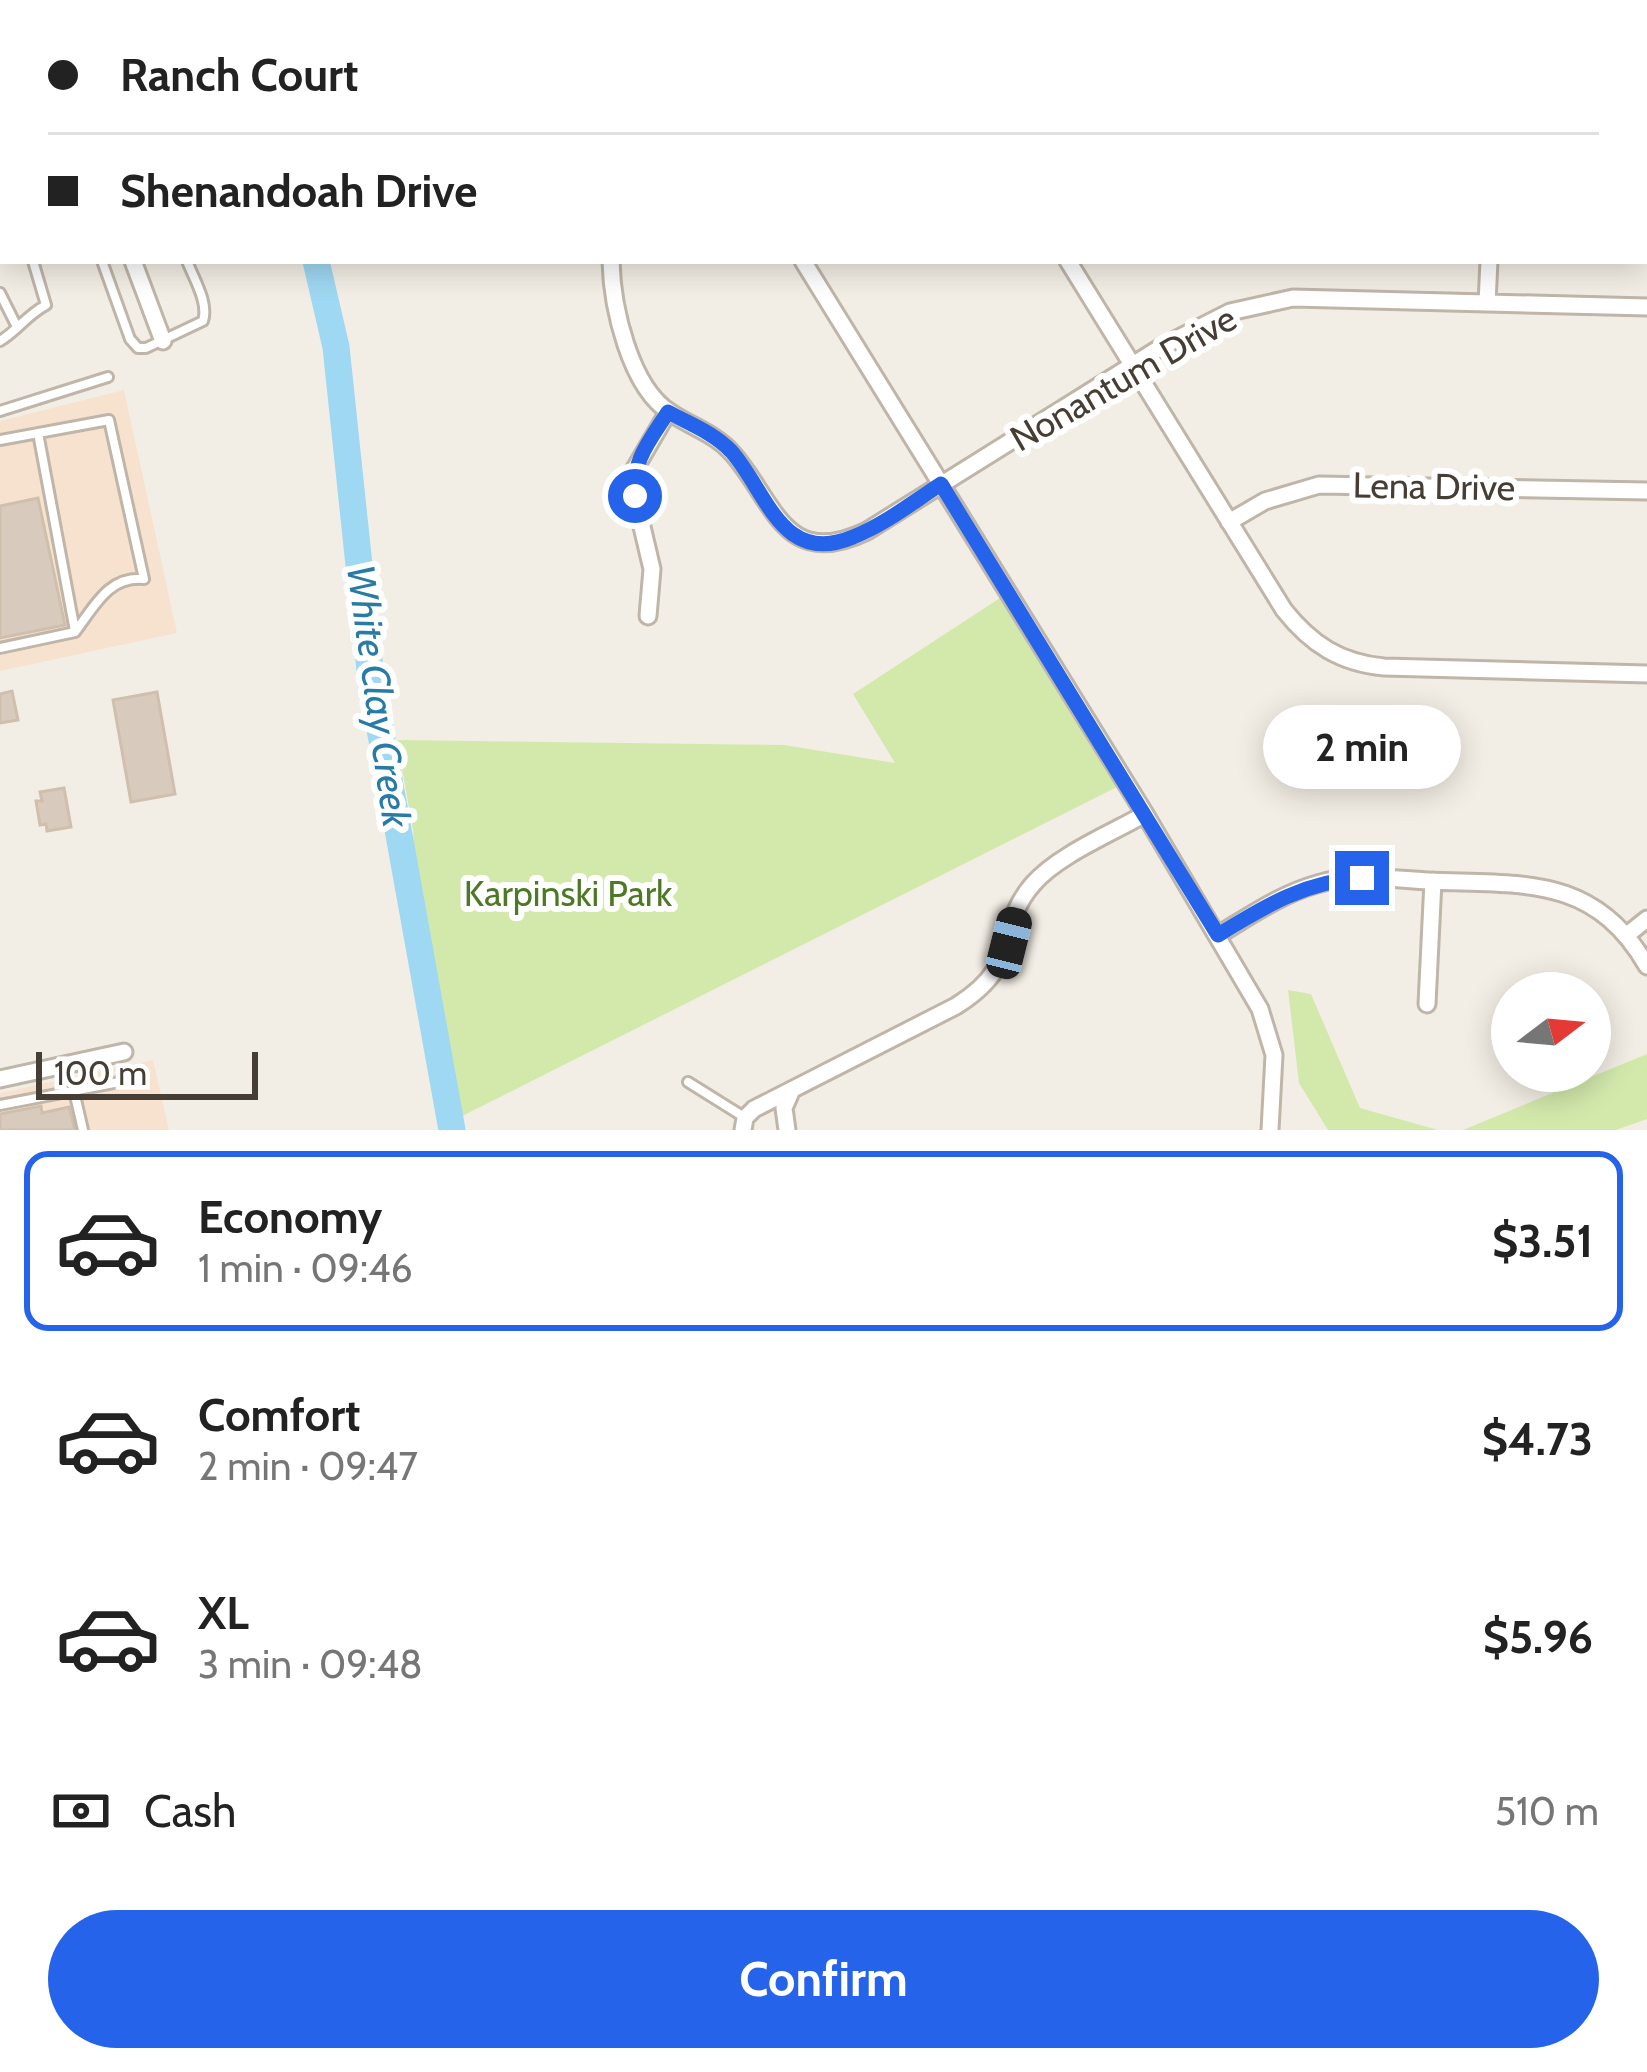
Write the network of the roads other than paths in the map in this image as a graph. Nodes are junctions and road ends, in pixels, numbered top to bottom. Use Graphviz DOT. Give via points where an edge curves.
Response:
graph roads {
  1 [pos="34,264"];
  2 [pos="103,264"];
  3 [pos="134,264"];
  4 [pos="188,264"];
  5 [pos="611,264"];
  6 [pos="805,264"];
  7 [pos="1070,264"];
  8 [pos="1489,264"];
  9 [pos="0,292"];
  10 [pos="1487,303"];
  11 [pos="1647,307"];
  12 [pos="18,328"];
  13 [pos="0,341"];
  14 [pos="163,341"];
  15 [pos="1133,365"];
  16 [pos="108,377"];
  17 [pos="0,411"];
  18 [pos="668,412"];
  19 [pos="38,433"];
  20 [pos="0,440"];
  21 [pos="941,484"];
  22 [pos="1647,491"];
  23 [pos="1229,522"];
  24 [pos="648,616"];
  25 [pos="75,632"];
  26 [pos="0,648"];
  27 [pos="1647,674"];
  28 [pos="1144,814"];
  29 [pos="1433,881"];
  30 [pos="1647,920"];
  31 [pos="1627,934"];
  32 [pos="1218,935"];
  33 [pos="1647,966"];
  34 [pos="1427,1004"];
  35 [pos="124,1052"];
  36 [pos="0,1078"];
  37 [pos="140,1078"];
  38 [pos="688,1082"];
  39 [pos="792,1090"];
  40 [pos="74,1091"];
  41 [pos="0,1105"];
  42 [pos="744,1124"];
  43 [pos="83,1130"];
  44 [pos="787,1130"];
  45 [pos="1270,1130"];
  1 -- 12 [label="lane" via="46,305"];
  2 -- 14 [label="lane" via="130,339 138,348"];
  3 -- 14 [label="street"];
  4 -- 14 [label="lane" via="206,313 195,328"];
  5 -- 18 [label="street" via="635,369"];
  6 -- 21 [label="street"];
  7 -- 15 [label="street"];
  8 -- 10 [label="street"];
  9 -- 12 [label="lane"];
  10 -- 11 [label="street, Nonantum Drive"];
  10 -- 15 [label="street, Nonantum Drive" via="1272,301 1207,322"];
  12 -- 13 [label="lane"];
  15 -- 21 [label="street, Nonantum Drive"];
  15 -- 23 [label="street"];
  16 -- 17 [label="lane"];
  18 -- 21 [label="street, Nonantum Drive" via="733,453 770,511 807,541 840,542 867,531"];
  18 -- 24 [label="street" via="634,470 652,568"];
  19 -- 20 [label="lane"];
  19 -- 25 [label="lane"];
  19 -- 25 [label="lane" via="109,420 144,579 112,585"];
  21 -- 28 [label="street"];
  22 -- 23 [label="street, Lena Drive" via="1335,484 1287,492"];
  23 -- 27 [label="street" via="1297,626 1345,659 1384,667"];
  25 -- 26 [label="lane"];
  28 -- 32 [label="street"];
  28 -- 39 [label="street" via="1032,885 995,975 971,997"];
  29 -- 31 [label="street" via="1561,891 1600,909"];
  29 -- 32 [label="street" via="1334,879 1291,893"];
  29 -- 34 [label="street"];
  30 -- 31 [label="street"];
  31 -- 33 [label="street"];
  32 -- 45 [label="street" via="1271,1039"];
  35 -- 36 [label="street"];
  37 -- 40 [label="lane"];
  38 -- 42 [label="lane"];
  39 -- 42 [label="street" via="754,1108"];
  39 -- 44 [label="street"];
  40 -- 41 [label="lane"];
  40 -- 43 [label="lane"];
}
